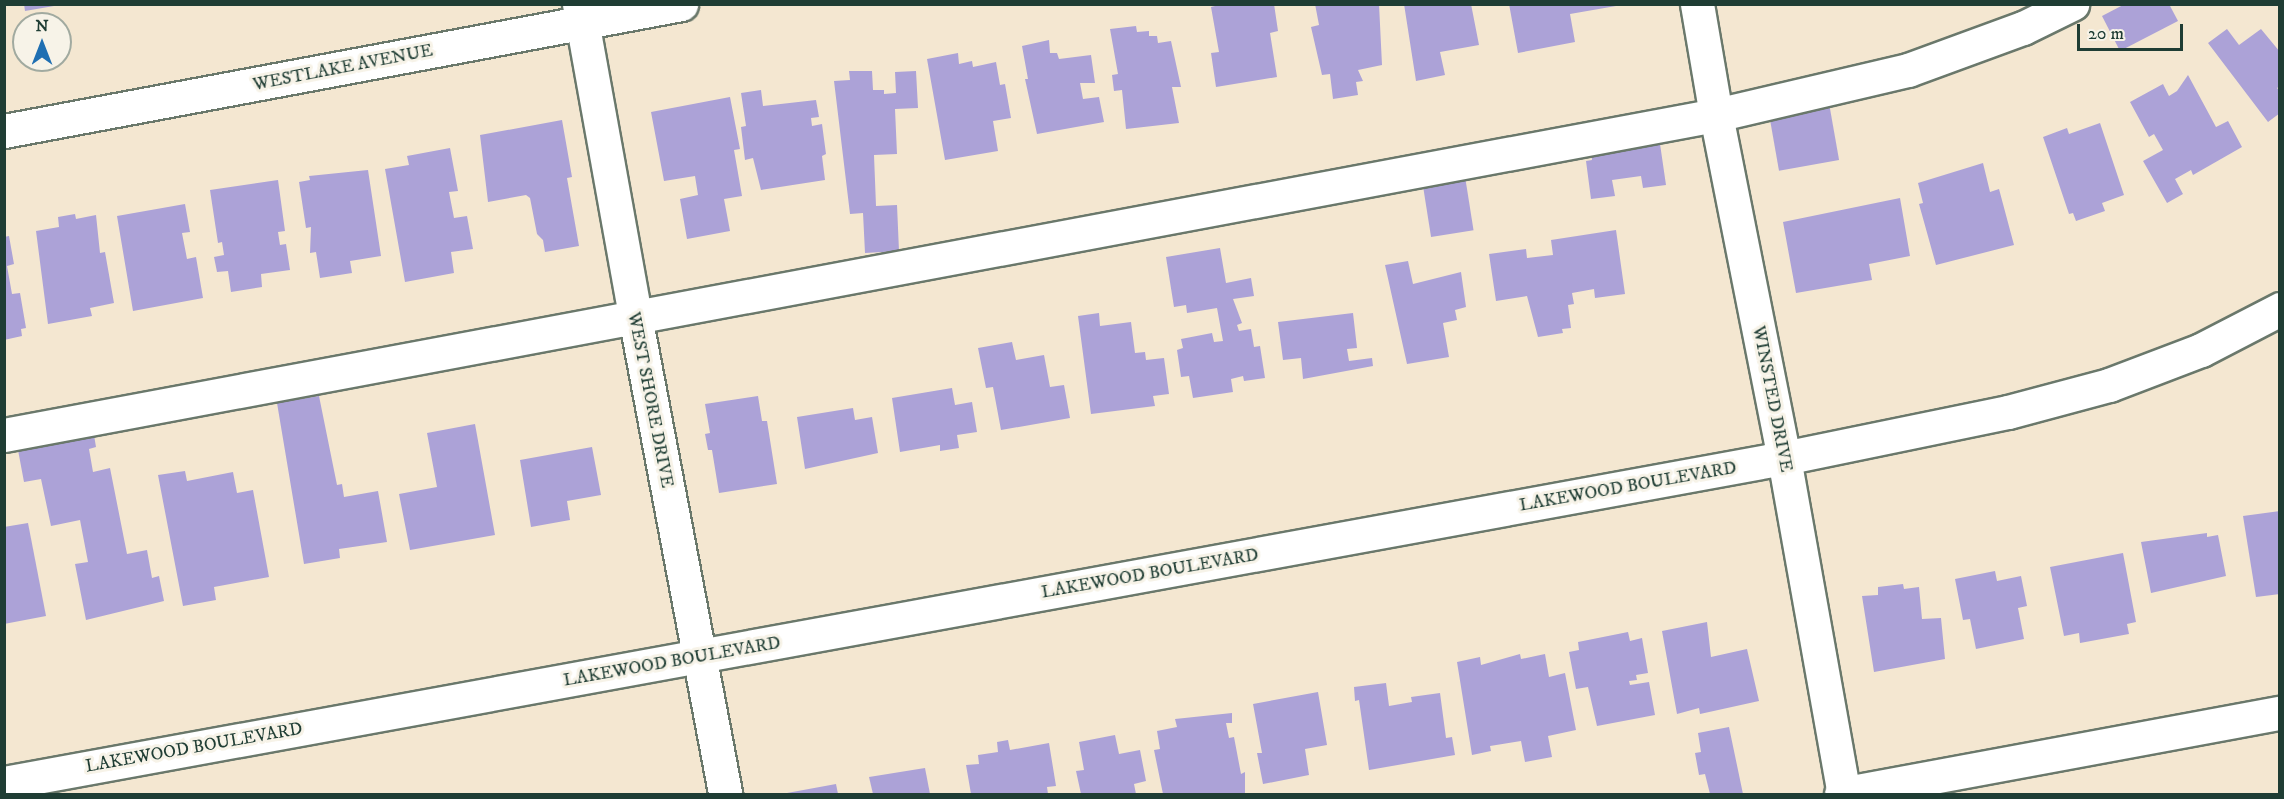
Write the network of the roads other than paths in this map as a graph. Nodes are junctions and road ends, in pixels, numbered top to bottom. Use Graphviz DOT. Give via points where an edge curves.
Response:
graph roads {
  1 [pos="681,4"];
  2 [pos="1697,4"];
  3 [pos="2072,4"];
  4 [pos="581,14"];
  5 [pos="1716,115"];
  6 [pos="4,131"];
  7 [pos="2280,309"];
  8 [pos="634,316"];
  9 [pos="4,435"];
  10 [pos="1784,458"];
  11 [pos="698,657"];
  12 [pos="2280,713"];
  13 [pos="4,783"];
  14 [pos="1843,794"];
  15 [pos="725,795"];
  1 -- 4 [label="street, WESTLAKE AVENUE"];
  2 -- 5 [label="street, WINSTED DRIVE"];
  3 -- 5 [label="street" via="2023,28 1908,69"];
  4 -- 6 [label="street, WESTLAKE AVENUE"];
  4 -- 8 [label="street, WEST SHORE DRIVE"];
  5 -- 8 [label="street"];
  5 -- 10 [label="street, WINSTED DRIVE"];
  7 -- 10 [label="street, LAKEWOOD BOULEVARD" via="2201,350 2109,384 2008,412"];
  8 -- 9 [label="street"];
  8 -- 11 [label="street, WEST SHORE DRIVE"];
  10 -- 11 [label="street, LAKEWOOD BOULEVARD"];
  10 -- 14 [label="street, WINSTED DRIVE"];
  11 -- 13 [label="street, LAKEWOOD BOULEVARD"];
  11 -- 15 [label="street, WEST SHORE DRIVE"];
  12 -- 14 [label="street"];
}
